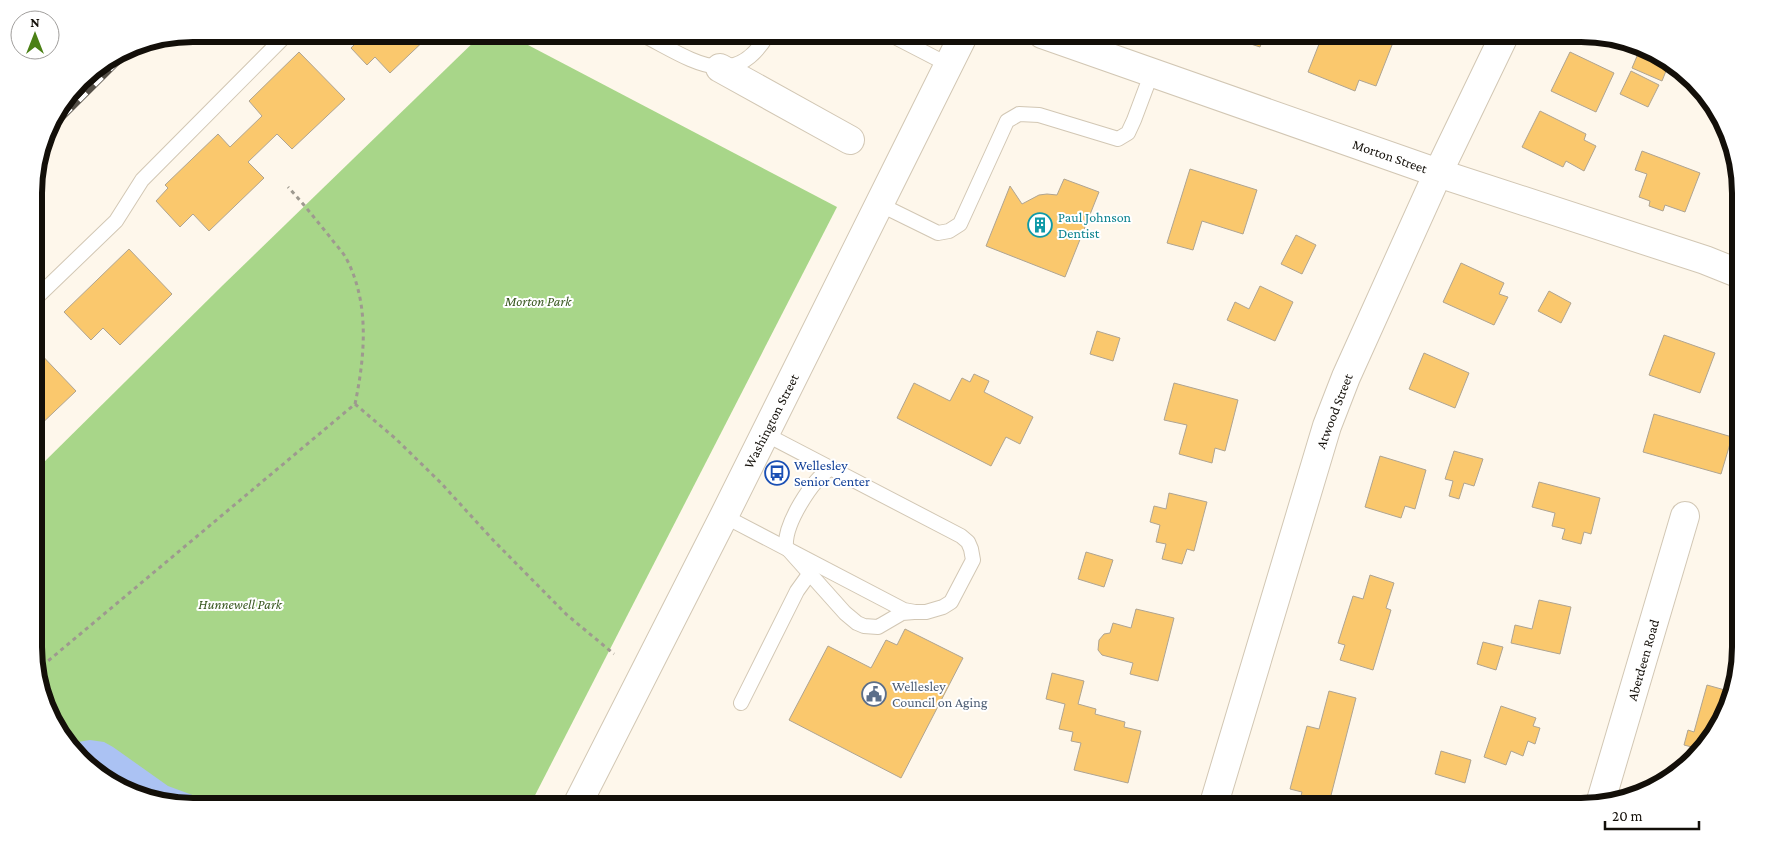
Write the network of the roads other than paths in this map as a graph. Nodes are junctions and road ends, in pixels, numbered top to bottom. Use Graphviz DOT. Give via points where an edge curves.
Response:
graph roads {
  1 [pos="279,42"];
  2 [pos="658,42"];
  3 [pos="763,42"];
  4 [pos="905,42"];
  5 [pos="960,42"];
  6 [pos="1065,42"];
  7 [pos="1502,42"];
  8 [pos="949,64"];
  9 [pos="720,68"];
  10 [pos="1152,72"];
  11 [pos="850,140"];
  12 [pos="1438,173"];
  13 [pos="879,204"];
  14 [pos="1732,271"];
  15 [pos="43,292"];
  16 [pos="765,434"];
  17 [pos="831,468"];
  18 [pos="724,516"];
  19 [pos="1685,516"];
  20 [pos="786,548"];
  21 [pos="814,568"];
  22 [pos="915,612"];
  23 [pos="741,703"];
  24 [pos="1602,797"];
  25 [pos="581,798"];
  26 [pos="1216,798"];
  1 -- 15 [label="lane" via="142,180 116,221"];
  2 -- 9 [label="lane"];
  3 -- 9 [label="lane" via="742,62"];
  4 -- 8 [label="lane"];
  5 -- 8 [label="street, Washington Street"];
  6 -- 10 [label="street, Morton Street"];
  7 -- 12 [label="street, Atwood Street"];
  8 -- 13 [label="street, Washington Street"];
  9 -- 11 [label="street"];
  10 -- 12 [label="street, Morton Street"];
  10 -- 13 [label="lane" via="1128,133 1118,138 1039,115 1019,114 1007,121 960,224 949,231 938,233"];
  12 -- 14 [label="street, Morton Street"];
  12 -- 26 [label="street, Atwood Street" via="1326,426"];
  13 -- 16 [label="street, Washington Street"];
  16 -- 17 [label="lane"];
  16 -- 18 [label="street, Washington Street"];
  17 -- 20 [label="lane" via="818,479 802,503 789,530"];
  17 -- 22 [label="lane" via="961,536 972,548 973,560 951,602 933,611"];
  18 -- 20 [label="lane"];
  18 -- 25 [label="street, Washington Street"];
  19 -- 24 [label="street, Aberdeen Road"];
  20 -- 21 [label="lane"];
  21 -- 22 [label="lane" via="904,610"];
  21 -- 22 [label="lane" via="850,619 864,626 878,627 902,613"];
  21 -- 23 [label="lane" via="797,592"];
}
